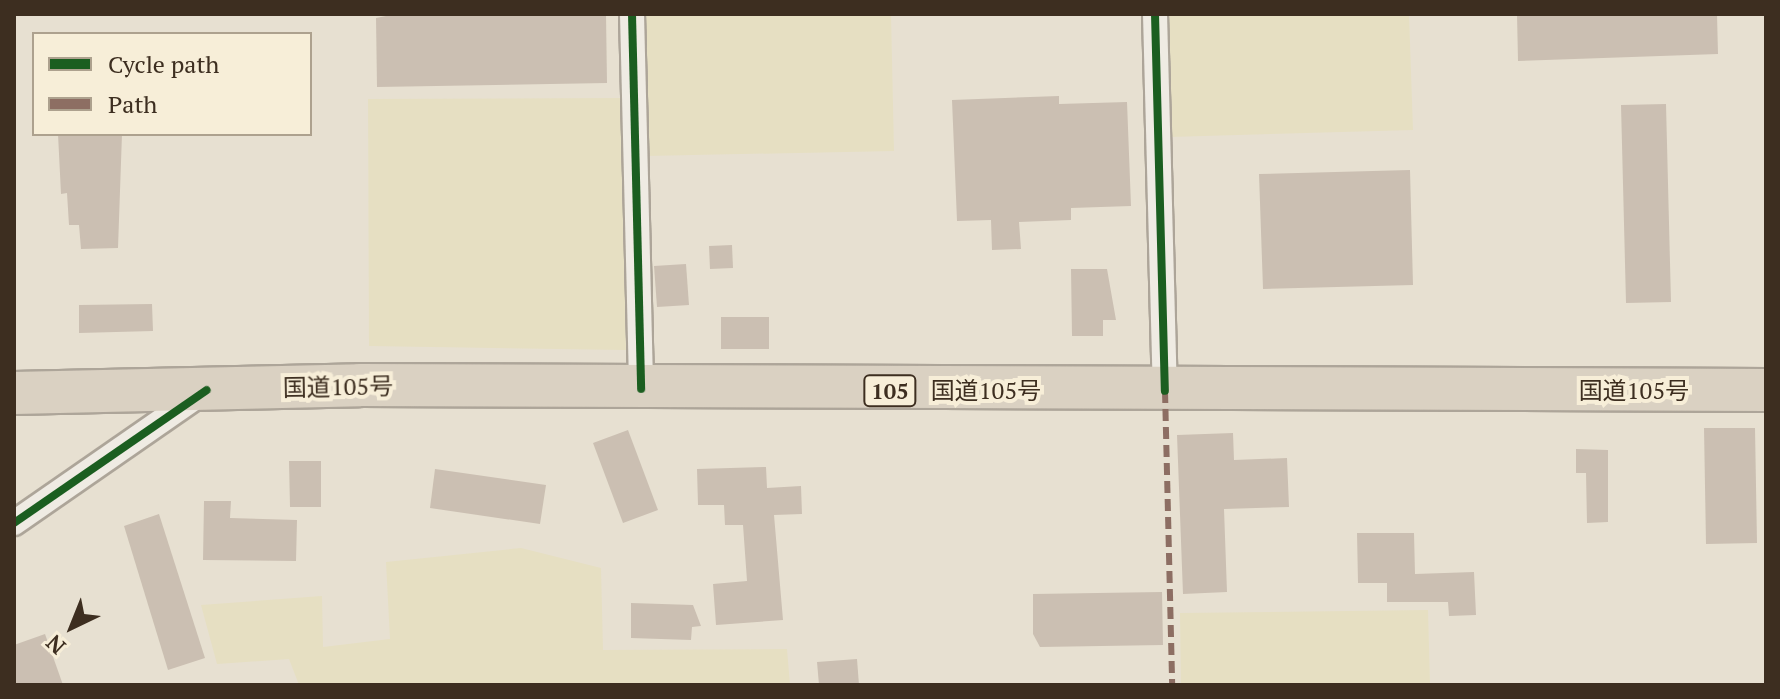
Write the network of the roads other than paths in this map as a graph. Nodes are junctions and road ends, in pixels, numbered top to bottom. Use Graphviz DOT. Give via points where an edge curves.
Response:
graph roads {
  1 [pos="632,14"];
  2 [pos="1155,14"];
  3 [pos="641,389"];
  4 [pos="207,390"];
  5 [pos="1766,390"];
  6 [pos="1165,391"];
  7 [pos="14,393"];
  8 [pos="14,523"];
  1 -- 3 [label="street"];
  2 -- 6 [label="street"];
  3 -- 4 [label="highway, 国道105号 / 105"];
  3 -- 6 [label="highway, 国道105号 / 105"];
  4 -- 7 [label="highway, 国道105号 / 105"];
  4 -- 8 [label="street"];
  5 -- 6 [label="highway, 国道105号 / 105"];
}
